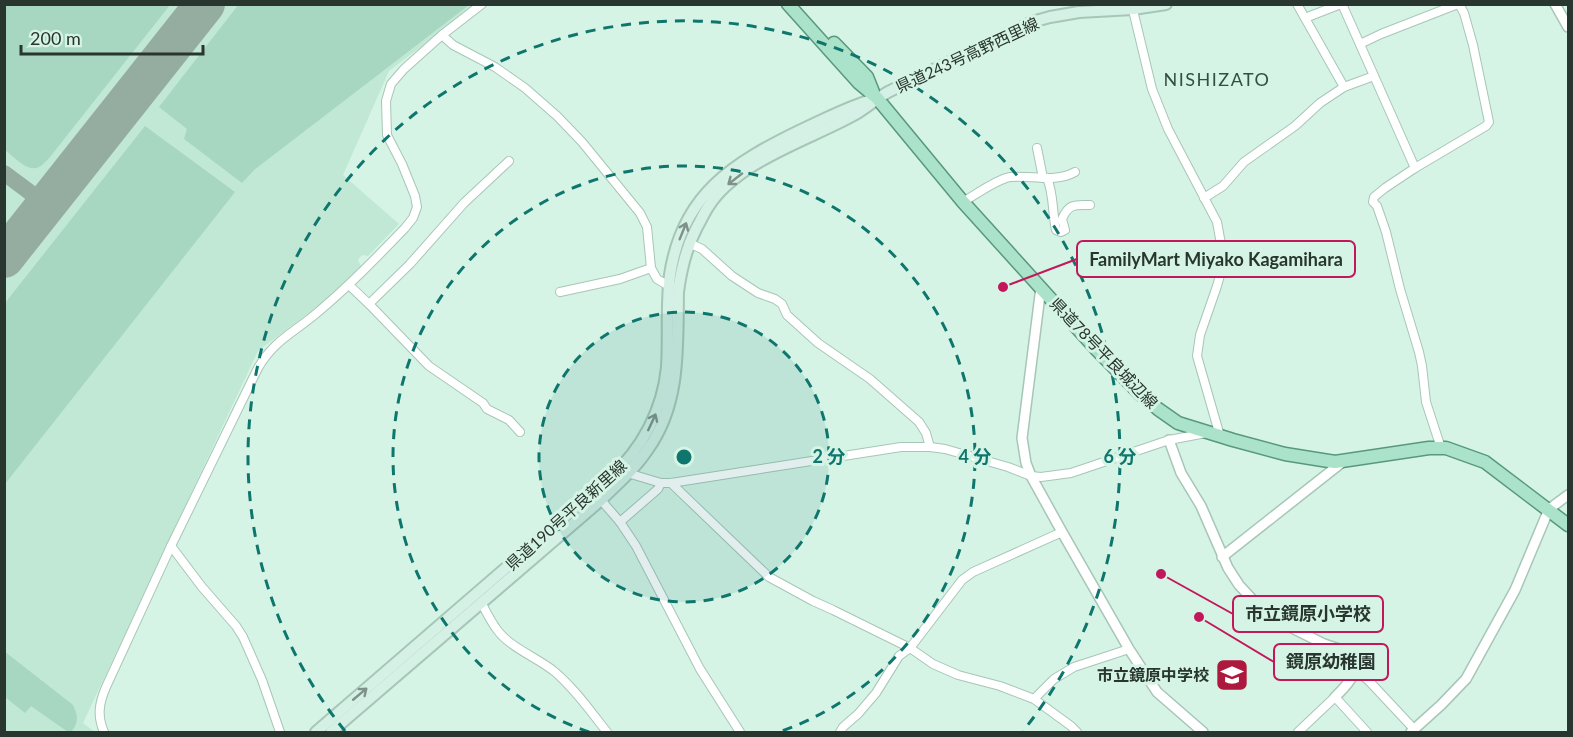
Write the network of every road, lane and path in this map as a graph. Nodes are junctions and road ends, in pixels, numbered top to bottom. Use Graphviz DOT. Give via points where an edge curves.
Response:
graph roads {
  1 [pos="482,4"];
  2 [pos="788,4"];
  3 [pos="797,4"];
  4 [pos="1166,4"];
  5 [pos="1298,4"];
  6 [pos="1342,4"];
  7 [pos="1459,4"];
  8 [pos="1555,4"];
  9 [pos="1132,7"];
  10 [pos="1305,18"];
  11 [pos="1569,27"];
  12 [pos="442,35"];
  13 [pos="1360,44"];
  14 [pos="1374,76"];
  15 [pos="1344,87"];
  16 [pos="877,98"];
  17 [pos="1037,148"];
  18 [pos="509,160"];
  19 [pos="1415,168"];
  20 [pos="1075,172"];
  21 [pos="1045,178"];
  22 [pos="1204,198"];
  23 [pos="963,202"];
  24 [pos="1090,205"];
  25 [pos="1052,206"];
  26 [pos="1069,208"];
  27 [pos="689,243"];
  28 [pos="651,268"];
  29 [pos="349,285"];
  30 [pos="669,286"];
  31 [pos="1041,287"];
  32 [pos="560,292"];
  33 [pos="369,304"];
  34 [pos="520,432"];
  35 [pos="1215,434"];
  36 [pos="1169,440"];
  37 [pos="930,447"];
  38 [pos="1441,448"];
  39 [pos="1345,460"];
  40 [pos="624,472"];
  41 [pos="1031,476"];
  42 [pos="661,483"];
  43 [pos="671,483"];
  44 [pos="1569,495"];
  45 [pos="601,500"];
  46 [pos="1549,509"];
  47 [pos="620,522"];
  48 [pos="1569,525"];
  49 [pos="1062,532"];
  50 [pos="171,546"];
  51 [pos="1222,557"];
  52 [pos="481,602"];
  53 [pos="910,648"];
  54 [pos="1129,649"];
  55 [pos="1354,669"];
  56 [pos="1335,697"];
  57 [pos="1034,699"];
  58 [pos="1413,731"];
  59 [pos="104,732"];
  60 [pos="280,732"];
  61 [pos="316,732"];
  62 [pos="331,732"];
  63 [pos="607,732"];
  64 [pos="740,732"];
  65 [pos="840,732"];
  66 [pos="1077,732"];
  67 [pos="1203,732"];
  68 [pos="1298,732"];
  69 [pos="1367,732"];
  1 -- 12 [label="street"];
  2 -- 16 [label="main road, 県道78号平良城辺線"];
  3 -- 16 [label="main road, 県道78号平良城辺線" via="867,77"];
  4 -- 9 [label="main road, 県道243号高野西里線"];
  5 -- 10 [label="street"];
  6 -- 10 [label="street"];
  6 -- 13 [label="street"];
  7 -- 13 [label="street"];
  7 -- 19 [label="street" via="1473,45 1489,122"];
  8 -- 11 [label="street"];
  9 -- 16 [label="main road, 県道243号高野西里線" via="1057,15 1032,22"];
  9 -- 22 [label="street" via="1152,88 1168,129"];
  10 -- 15 [label="street"];
  12 -- 28 [label="street" via="525,88 582,142 640,213 647,227"];
  12 -- 29 [label="street" via="391,84 386,101 387,135 415,196 413,218"];
  13 -- 14 [label="street"];
  14 -- 15 [label="street"];
  14 -- 19 [label="street"];
  15 -- 22 [label="street" via="1244,162 1222,186"];
  16 -- 23 [label="main road, 県道78号平良城辺線"];
  16 -- 27 [label="main road, 県道190号平良新里線, one-way" via="856,114 732,180 708,206"];
  30 -- 16 [label="main road, 県道190号平良新里線, one-way" via="682,230 692,211 722,177 779,141"];
  17 -- 21 [label="street"];
  18 -- 33 [label="street"];
  19 -- 38 [label="street" via="1374,197 1373,202 1386,232 1419,352 1426,402"];
  20 -- 21 [label="street" via="1066,178"];
  21 -- 23 [label="street" via="1009,177"];
  21 -- 25 [label="street" via="1052,188"];
  22 -- 35 [label="street" via="1217,222 1221,244 1221,272 1197,356"];
  23 -- 31 [label="main road, 県道78号平良城辺線"];
  24 -- 26 [label="street"];
  25 -- 26 [label="street"];
  25 -- 26 [label="street" via="1056,230 1061,232 1065,230 1062,219"];
  27 -- 37 [label="street" via="702,249 732,276 782,304 787,315 818,343 870,379 919,422"];
  27 -- 40 [label="main road, 県道190号平良新里線" via="680,278 674,388 661,428 649,448"];
  28 -- 30 [label="street" via="657,279"];
  28 -- 32 [label="street"];
  29 -- 33 [label="street"];
  29 -- 50 [label="street" via="266,355"];
  40 -- 30 [label="main road, 県道190号平良新里線, one-way" via="655,418 661,399 667,364"];
  31 -- 35 [label="main road, 県道78号平良城辺線" via="1140,394 1178,423"];
  31 -- 41 [label="street" via="1022,438"];
  33 -- 34 [label="street" via="429,366 483,403 487,410 509,420"];
  35 -- 36 [label="street"];
  35 -- 39 [label="main road, 県道78号平良城辺線" via="1285,454"];
  36 -- 41 [label="street" via="1071,473"];
  36 -- 51 [label="street"];
  37 -- 41 [label="street"];
  37 -- 43 [label="street" via="901,447"];
  38 -- 39 [label="main road, 県道78号平良城辺線"];
  38 -- 46 [label="main road, 県道78号平良城辺線" via="1485,462"];
  39 -- 51 [label="street"];
  40 -- 42 [label="street"];
  40 -- 45 [label="main road, 県道190号平良新里線"];
  61 -- 40 [label="main road, 県道190号平良新里線, one-way"];
  41 -- 49 [label="street"];
  42 -- 43 [label="street"];
  42 -- 47 [label="street"];
  43 -- 53 [label="street" via="769,577"];
  44 -- 46 [label="street"];
  45 -- 47 [label="street"];
  45 -- 52 [label="main road, 県道190号平良新里線"];
  46 -- 48 [label="main road, 県道78号平良城辺線"];
  46 -- 58 [label="street" via="1515,590 1466,679"];
  47 -- 64 [label="street" via="700,669"];
  49 -- 53 [label="street" via="962,580"];
  49 -- 54 [label="street"];
  50 -- 59 [label="street" via="100,700"];
  50 -- 60 [label="street" via="243,637"];
  51 -- 55 [label="street" via="1239,585 1264,613 1348,652"];
  52 -- 62 [label="main road, 県道190号平良新里線"];
  52 -- 63 [label="street" via="498,632 556,673"];
  53 -- 57 [label="street" via="958,675"];
  53 -- 65 [label="street" via="898,656 876,693"];
  54 -- 57 [label="street" via="1074,667 1054,679"];
  54 -- 67 [label="street" via="1157,692"];
  55 -- 56 [label="street" via="1352,681"];
  55 -- 58 [label="street"];
  56 -- 68 [label="street"];
  56 -- 69 [label="street"];
  57 -- 66 [label="street"];
}
